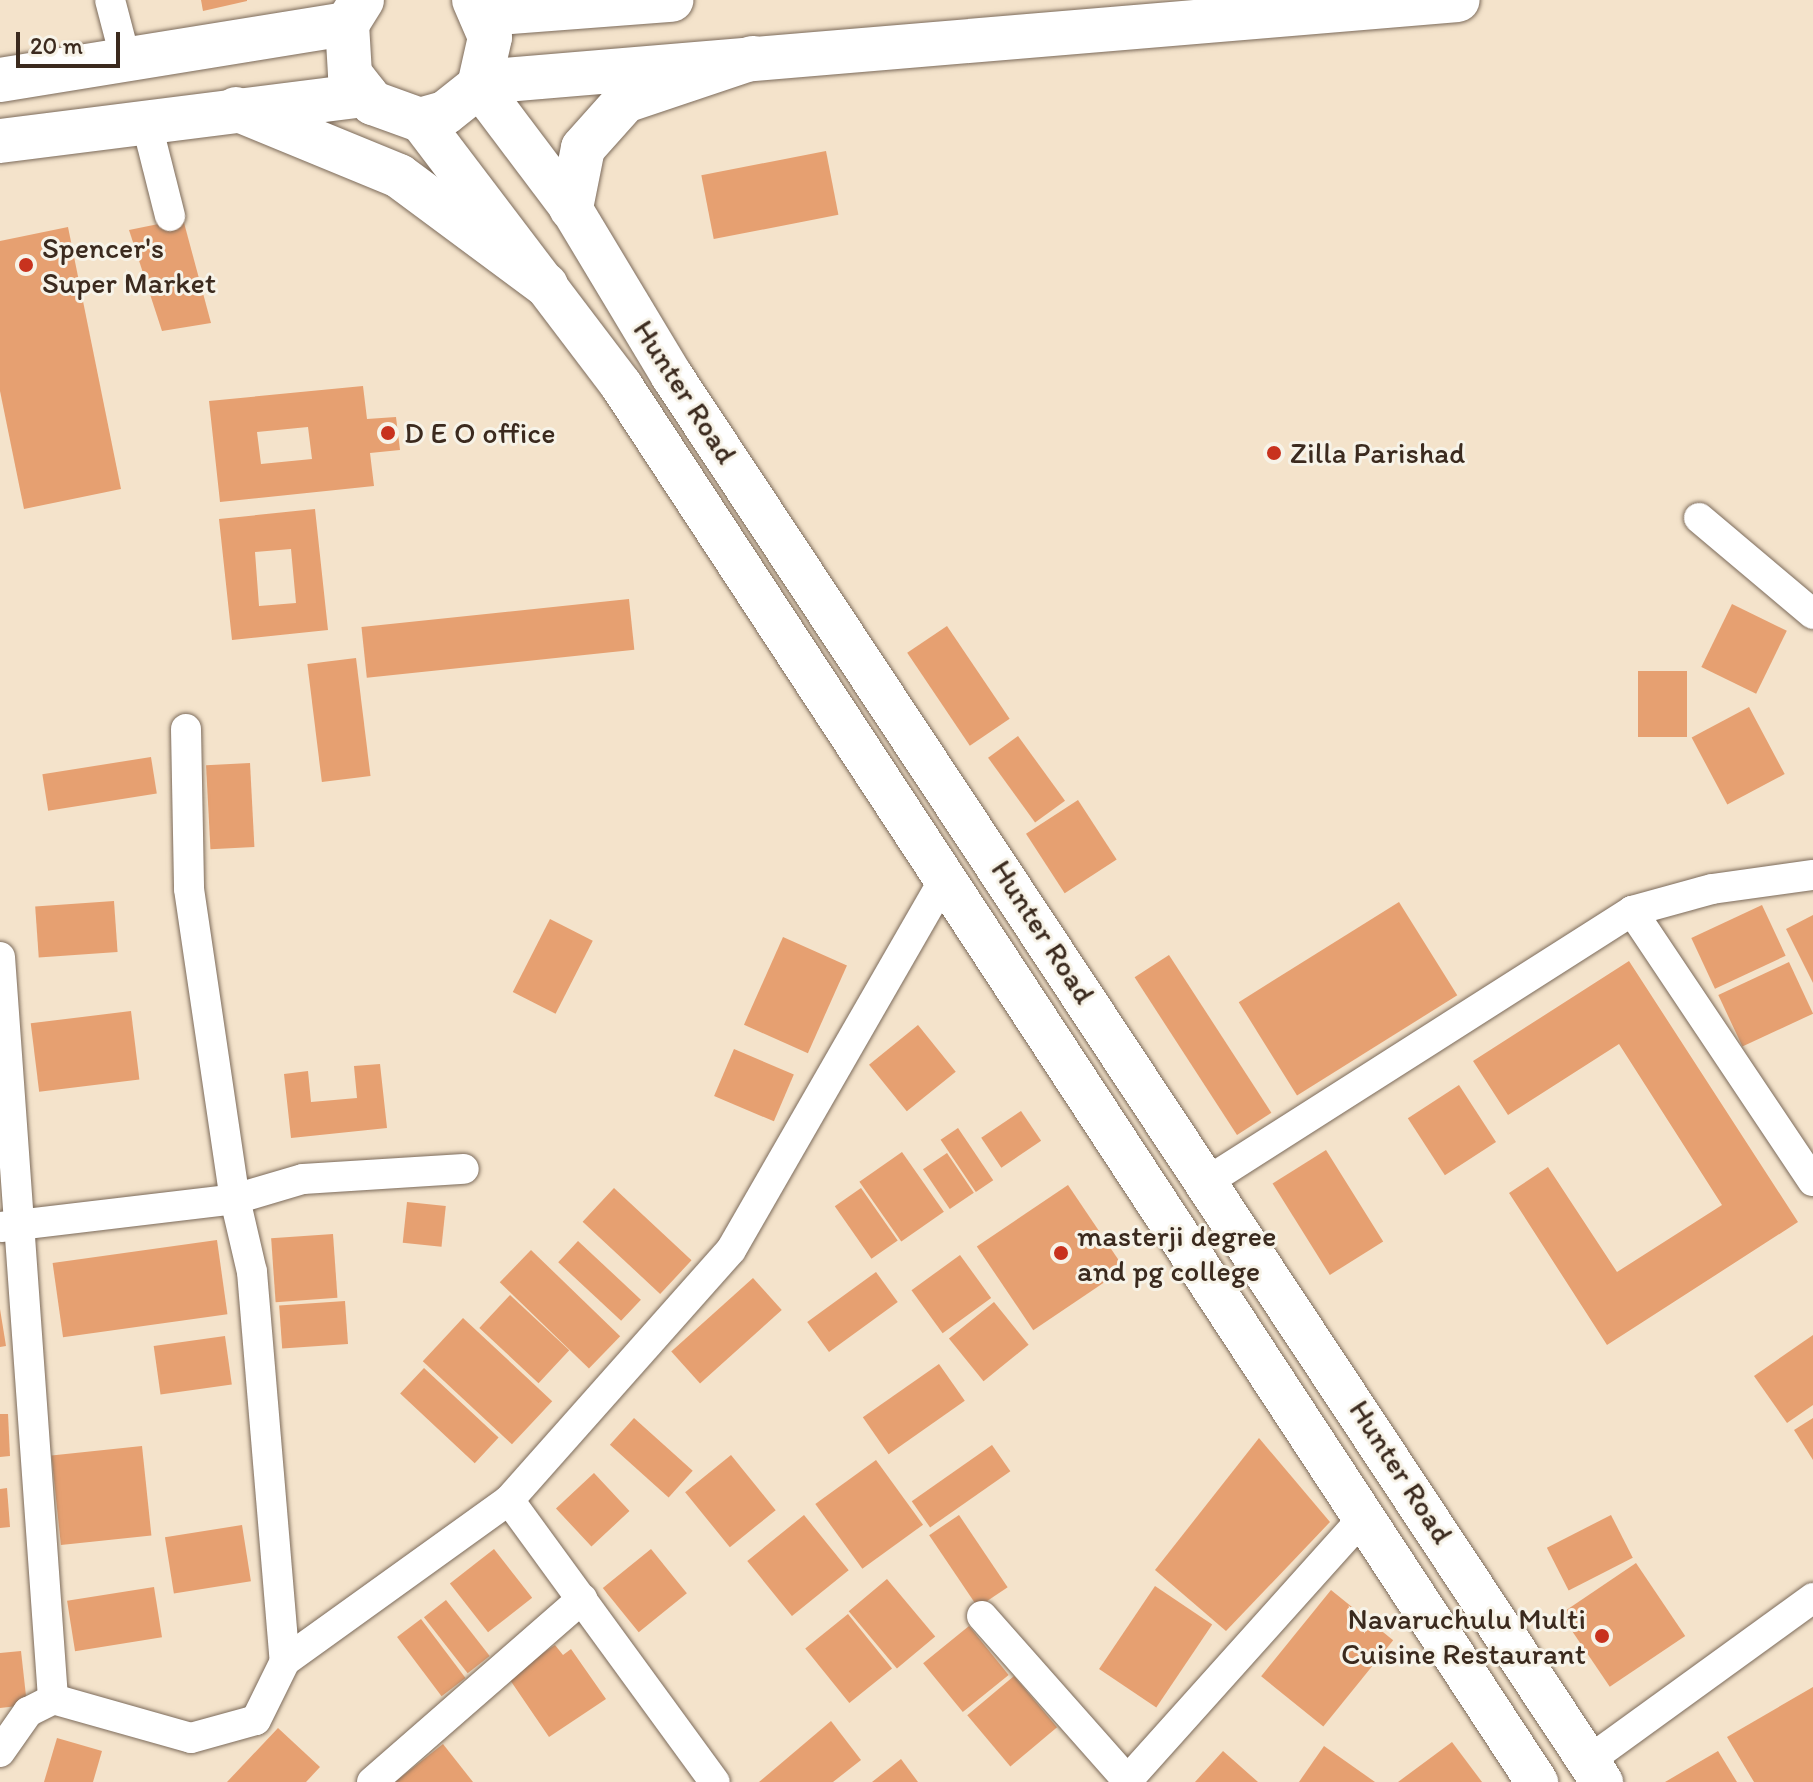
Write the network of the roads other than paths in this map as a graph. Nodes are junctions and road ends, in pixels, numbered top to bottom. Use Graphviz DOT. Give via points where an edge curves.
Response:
graph roads {
  1 [pos="110,0"];
  2 [pos="671,0"];
  3 [pos="1458,0"];
  4 [pos="479,7"];
  5 [pos="350,10"];
  6 [pos="753,58"];
  7 [pos="126,61"];
  8 [pos="0,80"];
  9 [pos="480,84"];
  10 [pos="366,95"];
  11 [pos="236,109"];
  12 [pos="420,120"];
  13 [pos="146,121"];
  14 [pos="0,141"];
  15 [pos="571,208"];
  16 [pos="170,216"];
  17 [pos="546,285"];
  18 [pos="1699,518"];
  19 [pos="1813,614"];
  20 [pos="186,729"];
  21 [pos="1813,875"];
  22 [pos="943,881"];
  23 [pos="1632,911"];
  24 [pos="0,957"];
  25 [pos="5,1083"];
  26 [pos="464,1169"];
  27 [pos="1208,1181"];
  28 [pos="1813,1181"];
  29 [pos="235,1199"];
  30 [pos="10,1226"];
  31 [pos="509,1500"];
  32 [pos="1363,1518"];
  33 [pos="1813,1598"];
  34 [pos="582,1599"];
  35 [pos="982,1616"];
  36 [pos="285,1661"];
  37 [pos="53,1699"];
  38 [pos="0,1752"];
  39 [pos="1595,1772"];
  40 [pos="1128,1781"];
  41 [pos="372,1782"];
  42 [pos="715,1782"];
  43 [pos="1537,1782"];
  1 -- 7 [label="street"];
  2 -- 4 [label="main road"];
  3 -- 6 [label="main road"];
  4 -- 9 [label="main road" via="490,56"];
  5 -- 7 [label="main road"];
  5 -- 10 [label="main road" via="350,74"];
  6 -- 9 [label="main road"];
  6 -- 15 [label="main road" via="625,101 583,148"];
  7 -- 8 [label="main road"];
  9 -- 12 [label="main road" via="445,113"];
  9 -- 15 [label="main road, Hunter Road"];
  10 -- 11 [label="main road"];
  10 -- 12 [label="main road" via="389,113"];
  11 -- 13 [label="main road"];
  11 -- 17 [label="main road" via="399,176"];
  12 -- 17 [label="main road, Hunter Road"];
  13 -- 14 [label="main road"];
  13 -- 16 [label="street"];
  15 -- 27 [label="main road, Hunter Road" via="672,376"];
  17 -- 22 [label="main road, Hunter Road" via="621,385"];
  18 -- 19 [label="street"];
  20 -- 29 [label="street" via="189,889"];
  21 -- 23 [label="street" via="1712,889"];
  22 -- 31 [label="street" via="731,1250"];
  22 -- 32 [label="main road, Hunter Road"];
  23 -- 27 [label="street"];
  23 -- 28 [label="street"];
  24 -- 25 [label="street"];
  25 -- 30 [label="street"];
  26 -- 29 [label="street" via="303,1179"];
  27 -- 39 [label="main road, Hunter Road"];
  29 -- 30 [label="street"];
  29 -- 36 [label="street" via="252,1272"];
  30 -- 37 [label="street"];
  31 -- 34 [label="street"];
  31 -- 36 [label="street"];
  32 -- 40 [label="street"];
  32 -- 43 [label="main road, Hunter Road"];
  33 -- 39 [label="street"];
  34 -- 41 [label="street"];
  34 -- 42 [label="street"];
  35 -- 40 [label="street"];
  36 -- 37 [label="street" via="256,1720 191,1738"];
  37 -- 38 [label="street" via="28,1712"];
}
